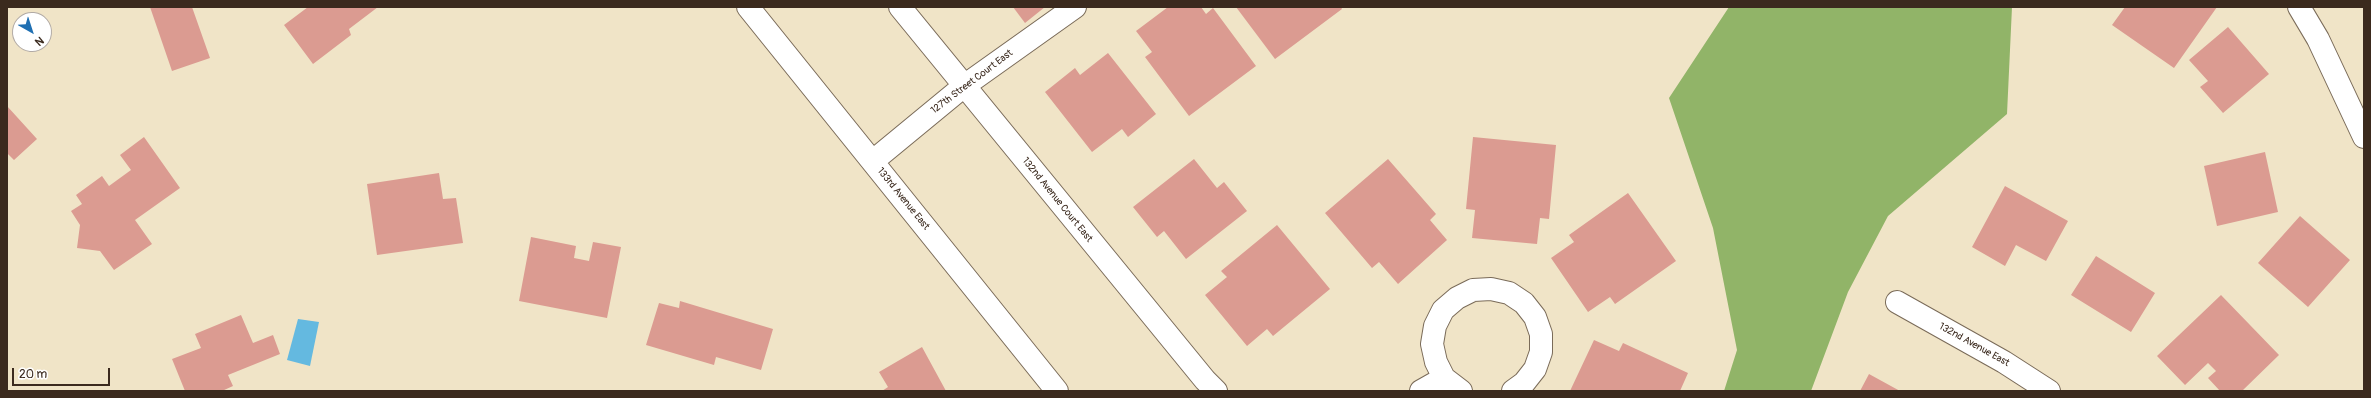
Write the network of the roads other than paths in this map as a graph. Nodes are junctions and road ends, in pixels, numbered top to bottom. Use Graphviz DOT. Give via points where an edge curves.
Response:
graph roads {
  1 [pos="748,7"];
  2 [pos="900,7"];
  3 [pos="1075,7"];
  4 [pos="2299,7"];
  5 [pos="964,86"];
  6 [pos="2364,137"];
  7 [pos="873,161"];
  8 [pos="1896,302"];
  9 [pos="1444,378"];
  10 [pos="1057,391"];
  11 [pos="1216,391"];
  12 [pos="1421,391"];
  13 [pos="1461,391"];
  14 [pos="1513,391"];
  15 [pos="2049,391"];
  1 -- 7 [label="street, 133rd Avenue East"];
  2 -- 5 [label="street, 132nd Avenue Court East"];
  3 -- 5 [label="street, 127th Street Court East"];
  4 -- 6 [label="street" via="2318,39"];
  5 -- 7 [label="street, 127th Street Court East"];
  5 -- 11 [label="street, 132nd Avenue Court East"];
  7 -- 10 [label="street, 133rd Avenue East"];
  8 -- 15 [label="street, 132nd Avenue East" via="2004,362"];
  9 -- 12 [label="street"];
  9 -- 13 [label="street"];
  9 -- 14 [label="street" via="1436,362 1432,344 1443,310 1457,298 1473,290 1491,289 1509,293 1524,303 1535,317 1541,334 1541,352 1535,369 1524,383"];
}
